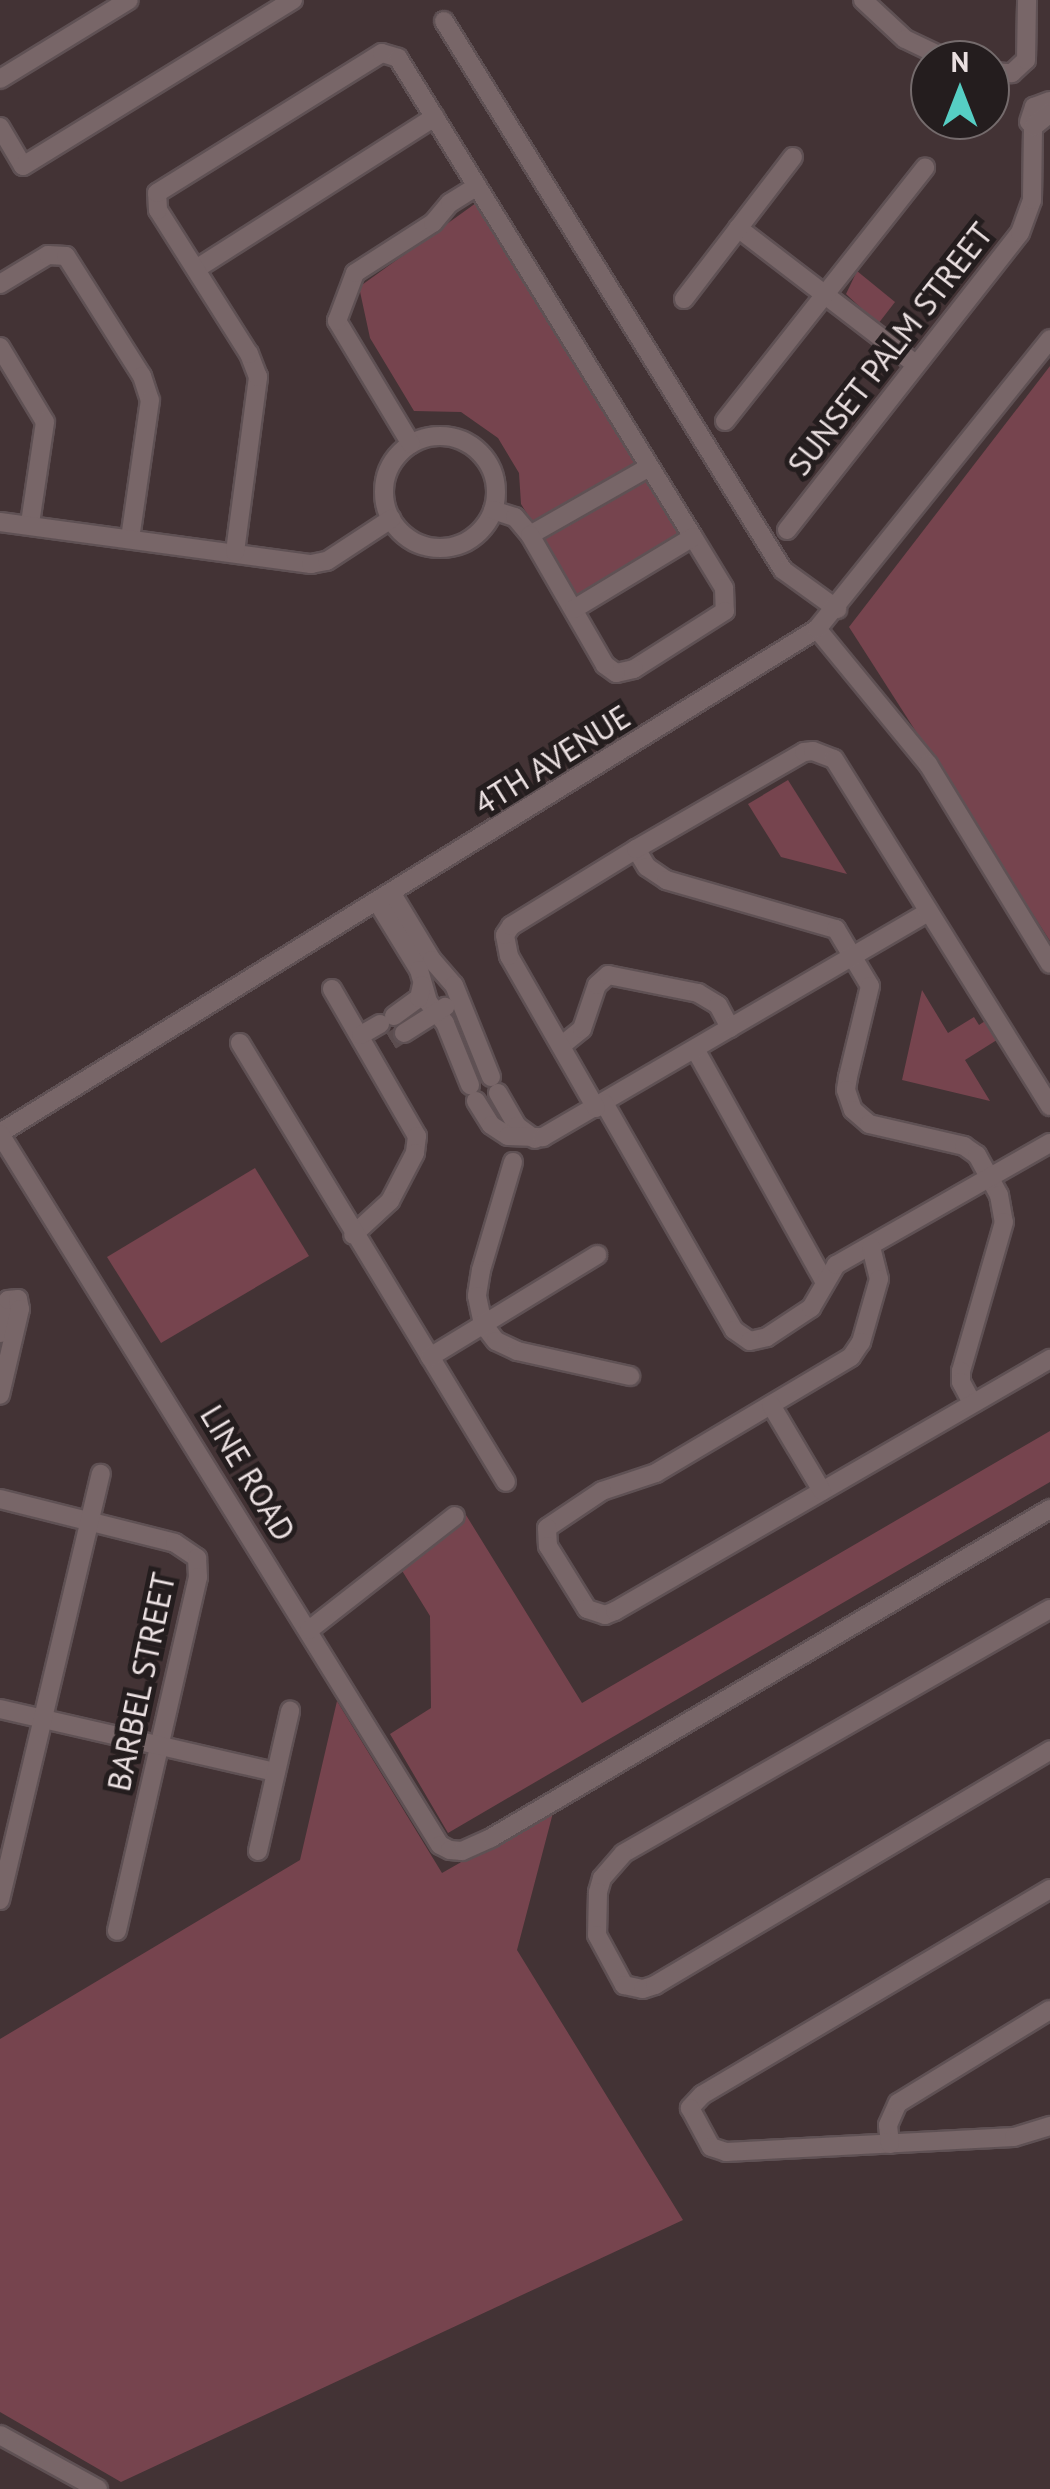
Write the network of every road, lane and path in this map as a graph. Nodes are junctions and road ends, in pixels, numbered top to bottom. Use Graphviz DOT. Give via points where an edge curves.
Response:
graph roads {
  1 [pos="128,0"];
  2 [pos="293,0"];
  3 [pos="862,0"];
  4 [pos="1027,0"];
  5 [pos="444,21"];
  6 [pos="910,41"];
  7 [pos="1010,73"];
  8 [pos="0,79"];
  9 [pos="1050,101"];
  10 [pos="1050,114"];
  11 [pos="435,117"];
  12 [pos="0,127"];
  13 [pos="1032,142"];
  14 [pos="792,157"];
  15 [pos="925,168"];
  16 [pos="477,186"];
  17 [pos="738,228"];
  18 [pos="196,268"];
  19 [pos="0,284"];
  20 [pos="684,298"];
  21 [pos="826,298"];
  22 [pos="1050,339"];
  23 [pos="0,347"];
  24 [pos="914,364"];
  25 [pos="725,422"];
  26 [pos="411,444"];
  27 [pos="649,466"];
  28 [pos="493,510"];
  29 [pos="391,519"];
  30 [pos="0,522"];
  31 [pos="30,524"];
  32 [pos="787,530"];
  33 [pos="530,536"];
  34 [pos="693,537"];
  35 [pos="130,538"];
  36 [pos="235,552"];
  37 [pos="574,609"];
  38 [pos="837,609"];
  39 [pos="817,629"];
  40 [pos="636,849"];
  41 [pos="385,898"];
  42 [pos="928,912"];
  43 [pos="854,957"];
  44 [pos="1050,964"];
  45 [pos="422,985"];
  46 [pos="454,985"];
  47 [pos="332,990"];
  48 [pos="437,1013"];
  49 [pos="730,1028"];
  50 [pos="361,1035"];
  51 [pos="240,1043"];
  52 [pos="562,1046"];
  53 [pos="695,1049"];
  54 [pos="372,1053"];
  55 [pos="600,1106"];
  56 [pos="1050,1106"];
  57 [pos="0,1134"];
  58 [pos="535,1139"];
  59 [pos="1050,1143"];
  60 [pos="512,1162"];
  61 [pos="989,1179"];
  62 [pos="353,1235"];
  63 [pos="870,1248"];
  64 [pos="597,1256"];
  65 [pos="824,1281"];
  66 [pos="483,1324"];
  67 [pos="4,1338"];
  68 [pos="430,1357"];
  69 [pos="1050,1359"];
  70 [pos="630,1376"];
  71 [pos="0,1395"];
  72 [pos="972,1403"];
  73 [pos="770,1405"];
  74 [pos="101,1474"];
  75 [pos="506,1482"];
  76 [pos="822,1491"];
  77 [pos="0,1499"];
  78 [pos="1050,1509"];
  79 [pos="455,1516"];
  80 [pos="90,1521"];
  81 [pos="1050,1609"];
  82 [pos="309,1630"];
  83 [pos="0,1709"];
  84 [pos="290,1711"];
  85 [pos="42,1718"];
  86 [pos="158,1744"];
  87 [pos="1050,1750"];
  88 [pos="276,1772"];
  89 [pos="258,1851"];
  90 [pos="1050,1889"];
  91 [pos="0,1900"];
  92 [pos="117,1930"];
  93 [pos="1050,2010"];
  94 [pos="1050,2126"];
  95 [pos="890,2144"];
  96 [pos="0,2435"];
  97 [pos="98,2489"];
  1 -- 8 [label="street"];
  2 -- 12 [label="street" via="23,166"];
  3 -- 6 [label="street"];
  4 -- 7 [label="street" via="1026,60"];
  5 -- 38 [label="street" via="783,570"];
  9 -- 13 [label="street" via="1030,116"];
  10 -- 13 [label="street" via="1033,127"];
  11 -- 16 [label="street"];
  11 -- 18 [label="street"];
  11 -- 18 [label="street" via="398,58 382,53 162,186 158,210"];
  13 -- 24 [label="street, SUNSET PALM STREET" via="1030,217"];
  14 -- 17 [label="street"];
  15 -- 21 [label="street"];
  16 -- 26 [label="street" via="356,273 337,322"];
  16 -- 27 [label="street"];
  17 -- 20 [label="street"];
  17 -- 21 [label="street"];
  18 -- 36 [label="street" via="258,377"];
  19 -- 35 [label="street" via="48,256 66,256 142,376 150,400"];
  21 -- 24 [label="street"];
  21 -- 25 [label="street"];
  22 -- 38 [label="street, 4TH AVENUE"];
  23 -- 31 [label="street" via="45,422"];
  24 -- 32 [label="street, SUNSET PALM STREET"];
  26 -- 28 [label="street" via="444,436 476,448 494,476"];
  26 -- 29 [label="street" via="386,477"];
  27 -- 33 [label="street"];
  27 -- 34 [label="street"];
  28 -- 29 [label="street" via="474,536 445,547 414,541"];
  28 -- 33 [label="street" via="515,517"];
  29 -- 36 [label="street" via="327,561"];
  30 -- 31 [label="street"];
  31 -- 35 [label="street"];
  33 -- 37 [label="street"];
  34 -- 37 [label="street"];
  34 -- 37 [label="street" via="724,588 725,611 634,669 610,670"];
  35 -- 36 [label="street"];
  38 -- 39 [label="street, 4TH AVENUE"];
  39 -- 41 [label="street, 4TH AVENUE"];
  39 -- 44 [label="street" via="928,764"];
  40 -- 42 [label="street" via="804,752 825,752"];
  40 -- 43 [label="street" via="666,880 836,929"];
  40 -- 52 [label="street" via="504,934 509,956"];
  41 -- 45 [label="street"];
  41 -- 46 [label="street"];
  41 -- 57 [label="street, 4TH AVENUE"];
  42 -- 43 [label="street"];
  42 -- 56 [label="street"];
  43 -- 49 [label="street"];
  43 -- 61 [label="street" via="870,986 846,1090 853,1110 869,1124 971,1149"];
  45 -- 48 [label="street"];
  45 -- 50 [label="street" via="419,998"];
  46 -- 48 [label="street"];
  46 -- 58 [label="street" via="494,1085 517,1126"];
  47 -- 50 [label="street"];
  48 -- 54 [label="street"];
  48 -- 58 [label="street" via="492,1125 508,1136"];
  49 -- 52 [label="street" via="718,1005 698,994 608,975 596,985 582,1028"];
  49 -- 53 [label="street"];
  50 -- 54 [label="street"];
  51 -- 62 [label="street"];
  52 -- 55 [label="street"];
  53 -- 55 [label="street"];
  53 -- 65 [label="street"];
  54 -- 62 [label="street" via="416,1129 417,1143 390,1201"];
  55 -- 58 [label="street"];
  55 -- 65 [label="street" via="741,1337 758,1341 800,1317"];
  57 -- 82 [label="street, LINE ROAD"];
  59 -- 61 [label="street"];
  60 -- 66 [label="street" via="480,1270"];
  61 -- 63 [label="street"];
  61 -- 72 [label="street" via="1004,1222 961,1371"];
  62 -- 68 [label="street"];
  63 -- 65 [label="street" via="836,1266"];
  63 -- 73 [label="street" via="879,1279 857,1350"];
  64 -- 66 [label="street"];
  66 -- 68 [label="street"];
  66 -- 70 [label="street" via="496,1341 517,1351"];
  67 -- 71 [label="street"];
  68 -- 75 [label="street"];
  69 -- 72 [label="street"];
  72 -- 76 [label="street"];
  73 -- 76 [label="street"];
  73 -- 76 [label="street" via="656,1473 602,1491 547,1528 548,1546 586,1610 605,1615"];
  74 -- 80 [label="street"];
  77 -- 80 [label="street"];
  78 -- 82 [label="street, LINE ROAD" via="462,1851 440,1845"];
  79 -- 82 [label="street"];
  80 -- 85 [label="street"];
  80 -- 86 [label="street, BARBEL STREET" via="175,1543 197,1558"];
  81 -- 87 [label="street" via="624,1854 602,1878 597,1935 624,1985 654,1985"];
  83 -- 85 [label="street"];
  84 -- 88 [label="street"];
  85 -- 86 [label="street"];
  85 -- 91 [label="street"];
  86 -- 88 [label="street"];
  86 -- 92 [label="street, BARBEL STREET"];
  88 -- 89 [label="street"];
  90 -- 95 [label="street" via="690,2108 717,2150"];
  93 -- 95 [label="street" via="898,2103 888,2125"];
  94 -- 95 [label="street" via="1014,2138"];
  96 -- 97 [label="street"];
}
